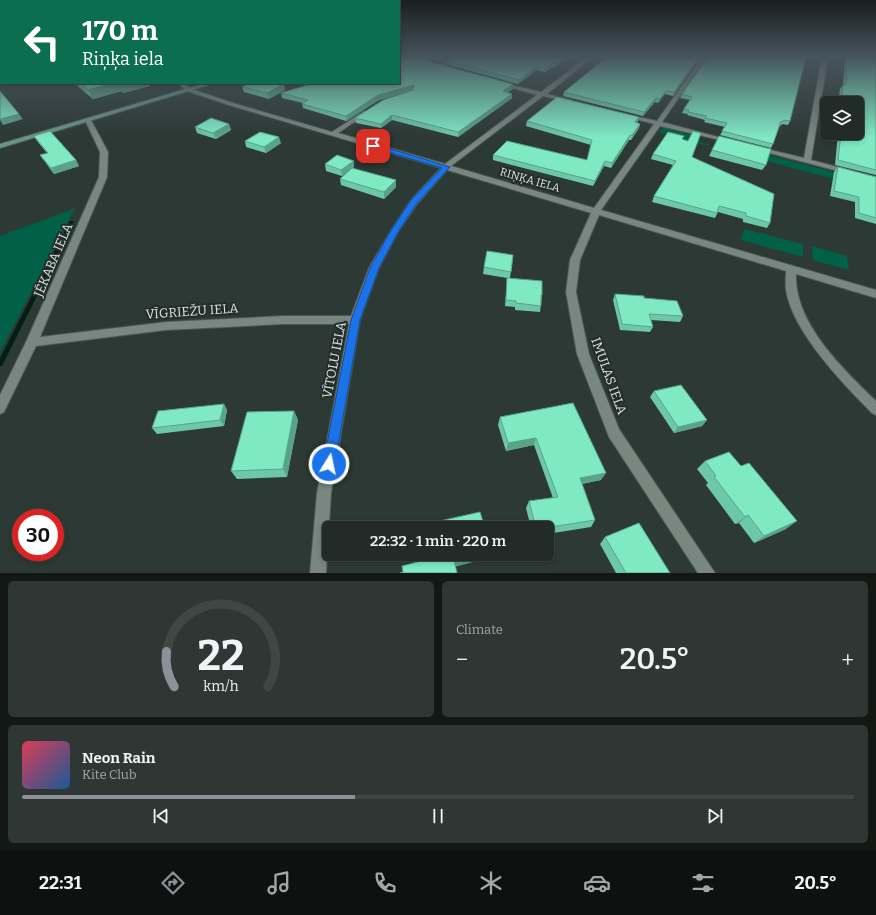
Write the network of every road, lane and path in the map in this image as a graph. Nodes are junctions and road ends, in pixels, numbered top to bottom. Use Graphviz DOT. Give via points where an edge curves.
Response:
graph roads {
  1 [pos="181,84"];
  2 [pos="209,84"];
  3 [pos="505,84"];
  4 [pos="556,84"];
  5 [pos="686,84"];
  6 [pos="820,84"];
  7 [pos="189,90"];
  8 [pos="543,94"];
  9 [pos="577,103"];
  10 [pos="374,106"];
  11 [pos="617,113"];
  12 [pos="88,120"];
  13 [pos="658,123"];
  14 [pos="334,134"];
  15 [pos="739,144"];
  16 [pos="0,146"];
  17 [pos="753,148"];
  18 [pos="807,161"];
  19 [pos="446,167"];
  20 [pos="876,179"];
  21 [pos="596,212"];
  22 [pos="791,269"];
  23 [pos="876,294"];
  24 [pos="355,320"];
  25 [pos="32,342"];
  26 [pos="0,408"];
  27 [pos="876,409"];
  28 [pos="318,573"];
  29 [pos="708,573"];
  1 -- 7 [label="street, RIŅĶA IELA"];
  2 -- 7 [label="street"];
  3 -- 8 [label="street"];
  4 -- 8 [label="street, VĪTOLU IELA"];
  5 -- 13 [label="street, IMULAS IELA"];
  6 -- 18 [label="street"];
  7 -- 12 [label="street"];
  7 -- 14 [label="street, RIŅĶA IELA"];
  8 -- 9 [label="street"];
  8 -- 19 [label="street, VĪTOLU IELA"];
  10 -- 14 [label="street"];
  11 -- 13 [label="street"];
  12 -- 16 [label="street"];
  12 -- 25 [label="street, JĒKABA IELA" via="104,152 103,177"];
  13 -- 15 [label="street"];
  13 -- 21 [label="street, IMULAS IELA"];
  14 -- 19 [label="street, RIŅĶA IELA"];
  17 -- 18 [label="street"];
  18 -- 20 [label="street"];
  19 -- 21 [label="street, RIŅĶA IELA"];
  19 -- 24 [label="street, VĪTOLU IELA" via="414,202 394,232 374,268"];
  21 -- 22 [label="street, RIŅĶA IELA"];
  21 -- 29 [label="street, IMULAS IELA" via="575,260 571,292 582,354 614,433"];
  22 -- 23 [label="street, RIŅĶA IELA"];
  22 -- 27 [label="street" via="791,289 799,314 827,356"];
  24 -- 25 [label="street, VĪGRIEŽU IELA" via="283,320 166,326"];
  24 -- 28 [label="street, VĪTOLU IELA" via="324,493"];
  25 -- 26 [label="street, JĒKABA IELA"];
}
